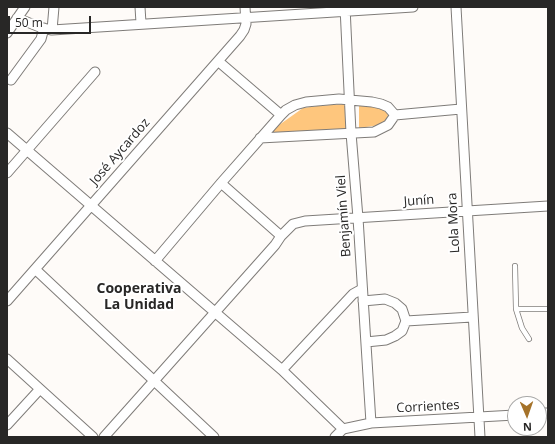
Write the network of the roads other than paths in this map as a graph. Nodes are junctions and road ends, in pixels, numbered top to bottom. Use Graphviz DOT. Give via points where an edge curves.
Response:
graph roads {
  1 [pos="25,7"];
  2 [pos="54,7"];
  3 [pos="140,7"];
  4 [pos="245,7"];
  5 [pos="413,7"];
  6 [pos="456,7"];
  7 [pos="345,9"];
  8 [pos="246,17"];
  9 [pos="17,18"];
  10 [pos="141,23"];
  11 [pos="48,29"];
  12 [pos="7,33"];
  13 [pos="218,61"];
  14 [pos="95,72"];
  15 [pos="11,80"];
  16 [pos="350,100"];
  17 [pos="461,109"];
  18 [pos="281,115"];
  19 [pos="395,115"];
  20 [pos="7,133"];
  21 [pos="351,133"];
  22 [pos="260,138"];
  23 [pos="27,150"];
  24 [pos="7,173"];
  25 [pos="220,183"];
  26 [pos="91,205"];
  27 [pos="548,206"];
  28 [pos="466,210"];
  29 [pos="358,218"];
  30 [pos="281,236"];
  31 [pos="154,260"];
  32 [pos="516,266"];
  33 [pos="35,270"];
  34 [pos="362,289"];
  35 [pos="7,301"];
  36 [pos="363,301"];
  37 [pos="548,308"];
  38 [pos="516,309"];
  39 [pos="215,313"];
  40 [pos="472,317"];
  41 [pos="406,321"];
  42 [pos="529,339"];
  43 [pos="366,342"];
  44 [pos="7,359"];
  45 [pos="282,370"];
  46 [pos="154,381"];
  47 [pos="40,389"];
  48 [pos="507,415"];
  49 [pos="478,417"];
  50 [pos="371,423"];
  51 [pos="7,425"];
  52 [pos="343,429"];
  53 [pos="93,437"];
  54 [pos="104,437"];
  55 [pos="214,437"];
  56 [pos="335,437"];
  57 [pos="480,437"];
  1 -- 9 [label="street"];
  2 -- 11 [label="street"];
  3 -- 10 [label="street"];
  4 -- 8 [label="street"];
  5 -- 7 [label="street"];
  6 -- 17 [label="street, Lola Mora"];
  7 -- 8 [label="street"];
  7 -- 16 [label="street, Benjamín Viel"];
  8 -- 10 [label="street"];
  8 -- 13 [label="street, José Aycardoz" via="244,30"];
  9 -- 11 [label="street"];
  9 -- 12 [label="street"];
  10 -- 11 [label="street"];
  11 -- 15 [label="street"];
  13 -- 18 [label="street"];
  13 -- 26 [label="street, José Aycardoz"];
  14 -- 23 [label="street"];
  16 -- 18 [label="street" via="306,102 295,105"];
  16 -- 19 [label="street" via="381,104"];
  16 -- 21 [label="street, Benjamín Viel"];
  17 -- 19 [label="street"];
  17 -- 28 [label="street, Lola Mora"];
  18 -- 22 [label="street"];
  19 -- 21 [label="street" via="383,129"];
  20 -- 23 [label="street"];
  21 -- 22 [label="street"];
  21 -- 29 [label="street, Benjamín Viel"];
  22 -- 25 [label="street"];
  23 -- 24 [label="street"];
  23 -- 26 [label="street"];
  25 -- 30 [label="street"];
  25 -- 31 [label="street"];
  26 -- 31 [label="street"];
  26 -- 33 [label="street, José Aycardoz"];
  27 -- 28 [label="street, Junín"];
  28 -- 29 [label="street, Junín"];
  28 -- 40 [label="street, Lola Mora"];
  29 -- 30 [label="street, Junín" via="305,221 293,224"];
  29 -- 34 [label="street, Benjamín Viel"];
  30 -- 39 [label="street"];
  31 -- 39 [label="street"];
  32 -- 38 [label="lane"];
  33 -- 35 [label="street, José Aycardoz"];
  33 -- 46 [label="street"];
  34 -- 36 [label="street, Benjamín Viel"];
  34 -- 45 [label="street" via="353,294"];
  36 -- 41 [label="street" via="385,299 395,303 402,310"];
  36 -- 43 [label="street, Benjamín Viel"];
  37 -- 38 [label="lane"];
  38 -- 42 [label="lane" via="522,328"];
  39 -- 45 [label="street"];
  39 -- 46 [label="street"];
  40 -- 41 [label="street"];
  40 -- 49 [label="street, Lola Mora"];
  41 -- 43 [label="street" via="402,331 395,336 386,340"];
  43 -- 50 [label="street, Benjamín Viel"];
  44 -- 47 [label="street"];
  45 -- 52 [label="street"];
  46 -- 54 [label="street"];
  46 -- 55 [label="street"];
  47 -- 51 [label="street"];
  47 -- 53 [label="street"];
  48 -- 49 [label="street, Corrientes"];
  49 -- 50 [label="street, Corrientes"];
  49 -- 57 [label="street, Lola Mora"];
  50 -- 52 [label="street, Corrientes"];
  52 -- 56 [label="street"];
}
